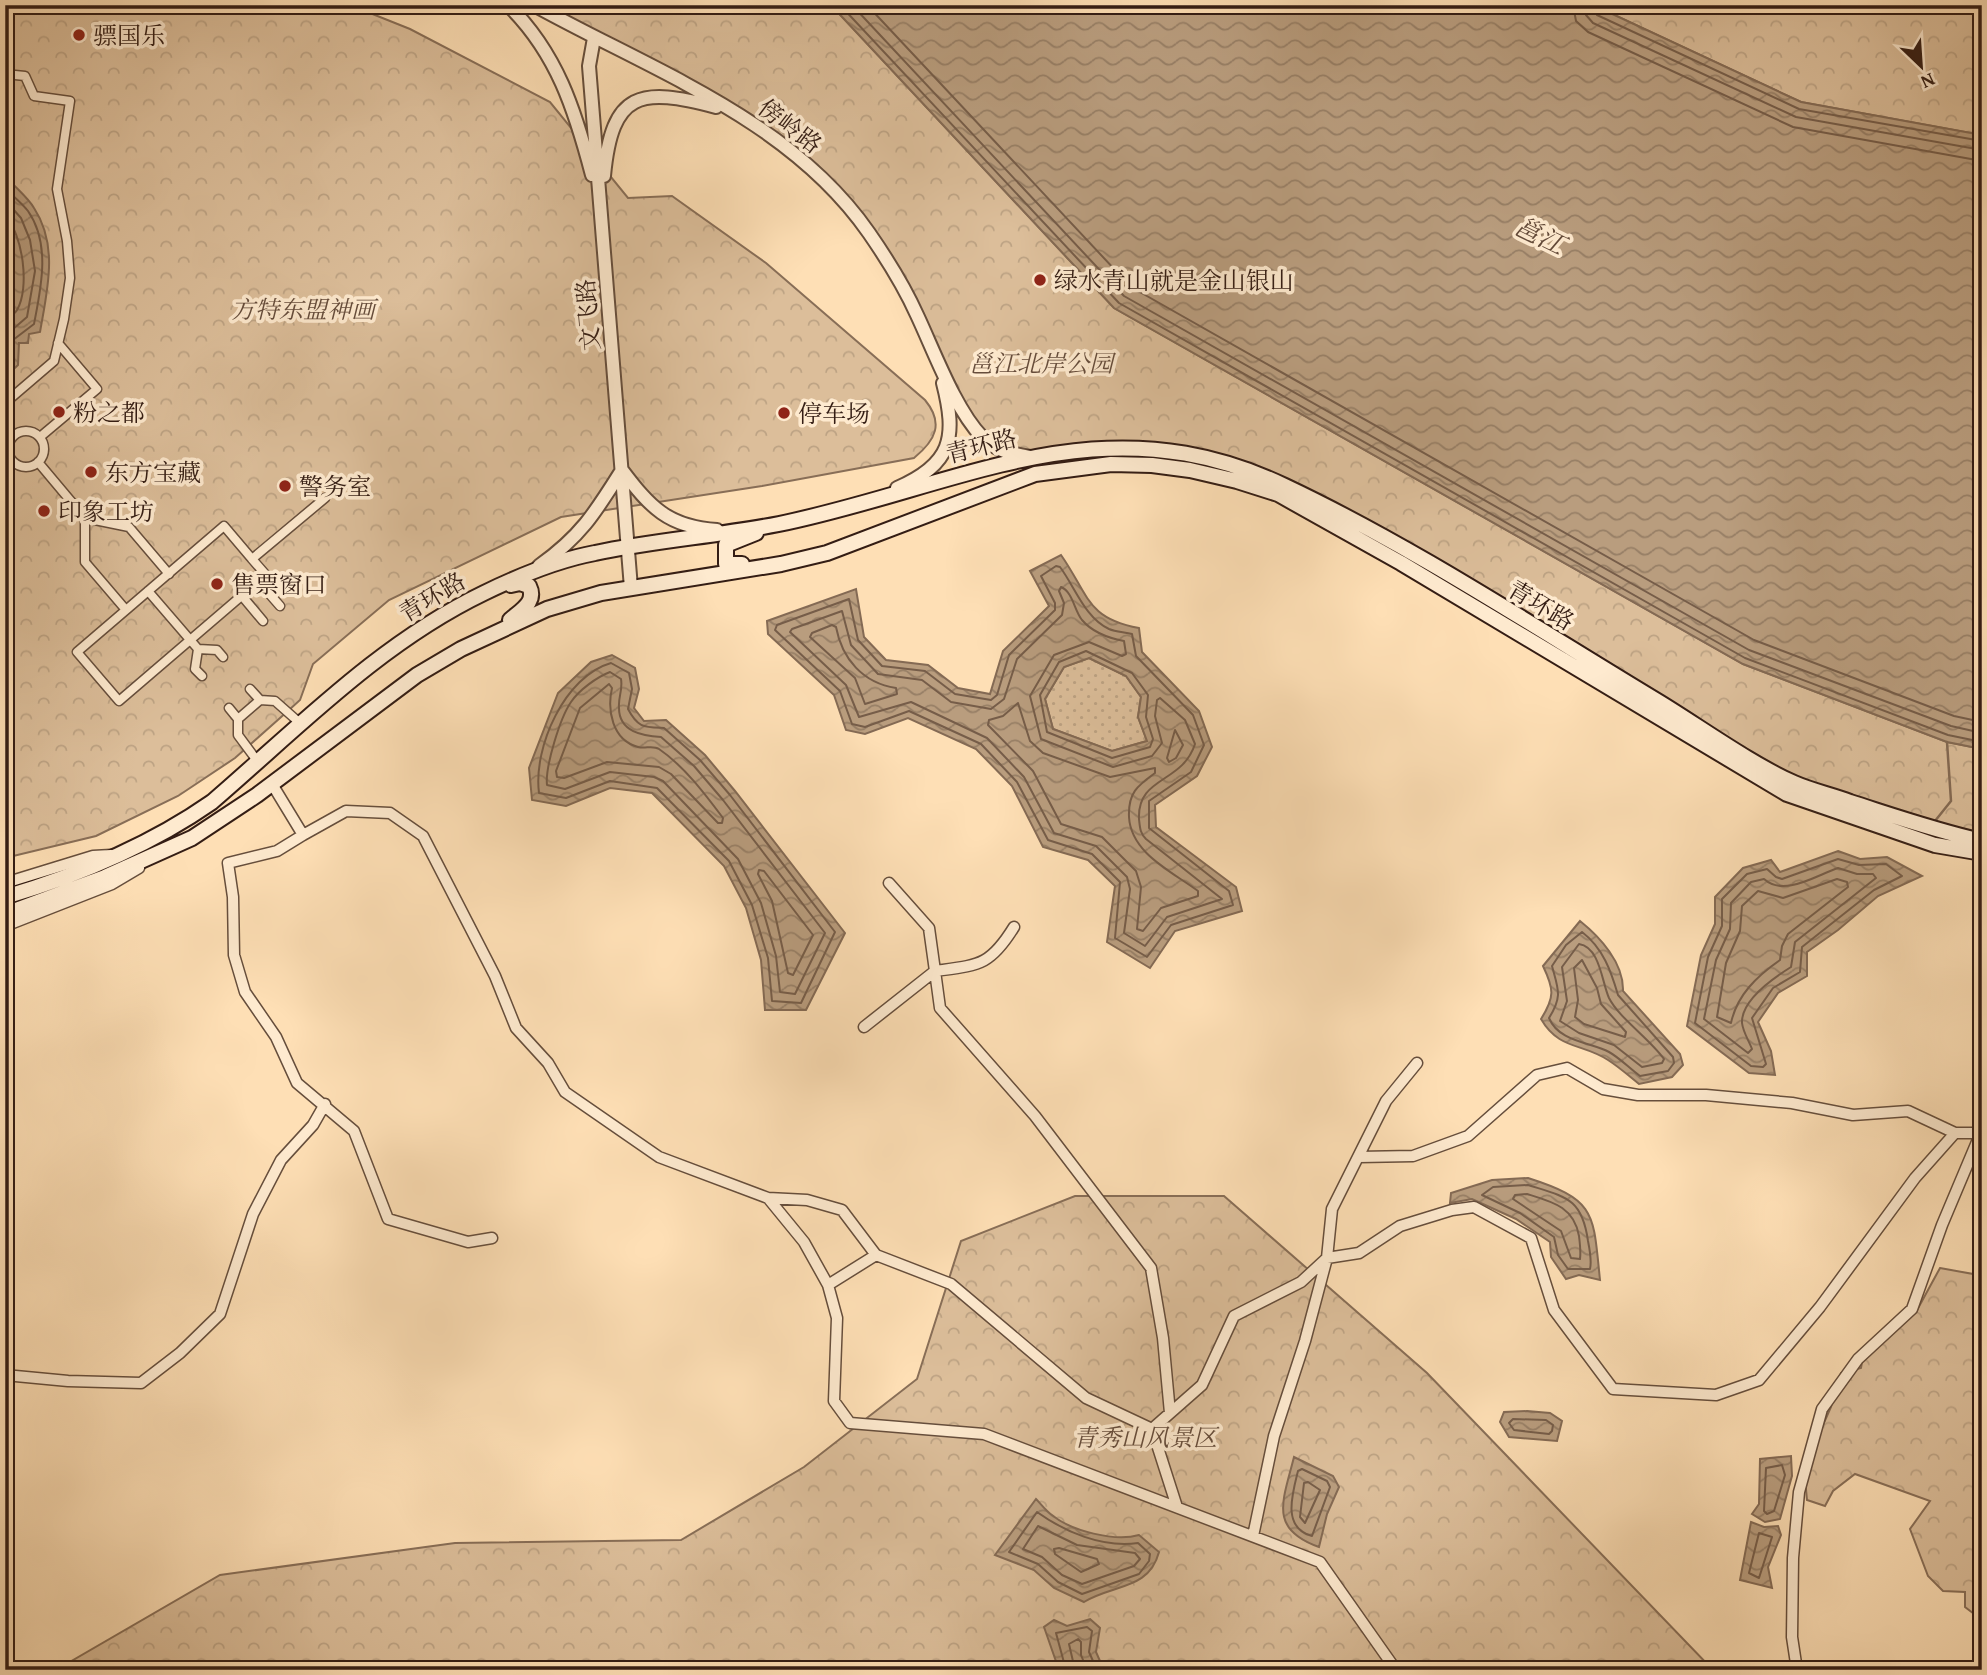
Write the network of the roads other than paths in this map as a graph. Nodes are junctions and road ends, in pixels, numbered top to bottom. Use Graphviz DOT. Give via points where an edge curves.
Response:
graph roads {
  1 [pos="508,5"];
  2 [pos="534,5"];
  3 [pos="594,38"];
  4 [pos="5,74"];
  5 [pos="738,114"];
  6 [pos="600,208"];
  7 [pos="58,343"];
  8 [pos="939,365"];
  9 [pos="5,403"];
  10 [pos="5,424"];
  11 [pos="14,435"];
  12 [pos="40,437"];
  13 [pos="1030,457"];
  14 [pos="38,462"];
  15 [pos="9,463"];
  16 [pos="622,470"];
  17 [pos="325,498"];
  18 [pos="864,502"];
  19 [pos="85,518"];
  20 [pos="776,525"];
  21 [pos="736,531"];
  22 [pos="628,548"];
  23 [pos="253,559"];
  24 [pos="781,564"];
  25 [pos="530,573"];
  26 [pos="169,574"];
  27 [pos="259,582"];
  28 [pos="631,588"];
  29 [pos="148,591"];
  30 [pos="483,594"];
  31 [pos="242,596"];
  32 [pos="280,607"];
  33 [pos="126,610"];
  34 [pos="263,621"];
  35 [pos="501,628"];
  36 [pos="190,640"];
  37 [pos="198,649"];
  38 [pos="223,657"];
  39 [pos="202,676"];
  40 [pos="250,689"];
  41 [pos="260,700"];
  42 [pos="229,708"];
  43 [pos="239,719"];
  44 [pos="301,724"];
  45 [pos="258,762"];
  46 [pos="272,784"];
  47 [pos="303,835"];
  48 [pos="1982,841"];
  49 [pos="162,853"];
  50 [pos="1982,853"];
  51 [pos="122,854"];
  52 [pos="5,883"];
  53 [pos="889,883"];
  54 [pos="5,897"];
  55 [pos="5,914"];
  56 [pos="5,926"];
  57 [pos="1014,927"];
  58 [pos="935,971"];
  59 [pos="864,1027"];
  60 [pos="1417,1063"];
  61 [pos="325,1104"];
  62 [pos="1981,1132"];
  63 [pos="1955,1133"];
  64 [pos="1359,1157"];
  65 [pos="768,1199"];
  66 [pos="492,1238"];
  67 [pos="876,1255"];
  68 [pos="1326,1258"];
  69 [pos="828,1285"];
  70 [pos="5,1375"];
  71 [pos="1170,1413"];
  72 [pos="1152,1429"];
  73 [pos="1177,1507"];
  74 [pos="1253,1536"];
  75 [pos="1396,1670"];
  76 [pos="1797,1670"];
  1 -- 6 [label="street" via="529,26 559,73"];
  2 -- 3 [label="street, 傍岭路"];
  3 -- 5 [label="street, 傍岭路"];
  3 -- 6 [label="street, 文飞路" via="589,66"];
  4 -- 7 [label="street" via="25,76 34,96 70,101 57,190 70,278"];
  5 -- 6 [label="street" via="664,95 627,108 607,141"];
  5 -- 8 [label="street, 傍岭路" via="804,161 854,213 894,270"];
  6 -- 16 [label="street, 文飞路"];
  7 -- 9 [label="street" via="54,361"];
  7 -- 12 [label="street" via="97,389"];
  8 -- 13 [label="street" via="982,438 1011,454"];
  8 -- 18 [label="street" via="951,414 942,457 920,478"];
  10 -- 11 [label="street"];
  11 -- 12 [label="street" via="32,432"];
  11 -- 15 [label="street" via="9,443"];
  12 -- 14 [label="street" via="44,445"];
  13 -- 18 [label="main road, 青环路"];
  13 -- 48 [label="main road, 青环路" via="1099,447 1155,448 1238,466 1286,486 1407,551 1792,782"];
  14 -- 15 [label="street" via="29,466"];
  14 -- 19 [label="street"];
  16 -- 21 [label="street" via="668,519 699,529"];
  16 -- 22 [label="street, 文飞路"];
  16 -- 25 [label="street" via="583,530"];
  17 -- 23 [label="street"];
  18 -- 20 [label="main road, 青环路"];
  19 -- 26 [label="street" via="129,527"];
  19 -- 33 [label="street" via="85,562"];
  20 -- 21 [label="main road, 青环路"];
  20 -- 24 [label="main road" via="726,545 726,564"];
  21 -- 22 [label="main road, 青环路"];
  22 -- 25 [label="main road, 青环路"];
  22 -- 28 [label="street, 文飞路"];
  23 -- 26 [label="street" via="224,526"];
  23 -- 27 [label="street" via="266,576"];
  24 -- 28 [label="main road, 青环路"];
  24 -- 50 [label="main road, 青环路" via="870,539 1004,484 1048,471 1153,465 1237,481 1278,494 1401,563 1787,794 1935,845"];
  25 -- 30 [label="main road, 青环路"];
  26 -- 29 [label="street"];
  27 -- 31 [label="street"];
  27 -- 32 [label="street"];
  28 -- 35 [label="main road, 青环路" via="547,609"];
  29 -- 33 [label="street"];
  29 -- 36 [label="street"];
  30 -- 35 [label="main road" via="520,583 529,586 530,602"];
  30 -- 44 [label="main road, 青环路" via="403,641"];
  31 -- 34 [label="street"];
  31 -- 36 [label="street"];
  33 -- 36 [label="street" via="77,652 119,701"];
  35 -- 46 [label="main road, 青环路" via="407,682"];
  36 -- 37 [label="street"];
  37 -- 38 [label="street" via="217,650"];
  37 -- 39 [label="street" via="195,669"];
  40 -- 41 [label="street"];
  41 -- 43 [label="street"];
  41 -- 44 [label="street" via="275,701"];
  42 -- 43 [label="street"];
  43 -- 45 [label="street" via="238,735"];
  44 -- 45 [label="main road, 青环路"];
  45 -- 51 [label="main road, 青环路" via="189,818"];
  46 -- 47 [label="street"];
  46 -- 49 [label="main road, 青环路" via="224,819"];
  47 -- 61 [label="street" via="277,851 228,863 234,956 245,992 276,1037 298,1083"];
  47 -- 65 [label="street" via="346,811 390,813 423,836 495,976 516,1028 548,1063 565,1092 659,1157"];
  49 -- 55 [label="main road, 青环路"];
  49 -- 56 [label="street" via="112,884"];
  51 -- 52 [label="street" via="93,856"];
  51 -- 54 [label="main road, 青环路"];
  53 -- 58 [label="street" via="929,928"];
  57 -- 58 [label="street" via="998,953 974,966"];
  58 -- 59 [label="street"];
  58 -- 71 [label="street" via="940,1009 1035,1116 1151,1268"];
  60 -- 64 [label="street" via="1387,1101"];
  61 -- 66 [label="street" via="354,1131 388,1219 468,1242"];
  61 -- 70 [label="street" via="313,1125 281,1160 253,1214 220,1314 180,1353 141,1383"];
  62 -- 63 [label="street"];
  62 -- 76 [label="street" via="1912,1309 1858,1359 1822,1409 1799,1492 1792,1637"];
  63 -- 64 [label="street" via="1908,1111 1853,1115 1792,1103 1603,1089 1567,1068 1537,1074 1468,1136 1413,1156"];
  63 -- 68 [label="street" via="1759,1380 1716,1395 1613,1389 1554,1310 1531,1238 1474,1207 1400,1226 1359,1253"];
  64 -- 68 [label="street" via="1332,1209"];
  65 -- 67 [label="street" via="807,1200 842,1210"];
  65 -- 69 [label="street" via="804,1242"];
  67 -- 69 [label="street"];
  67 -- 72 [label="street" via="951,1284 1086,1398"];
  68 -- 71 [label="street" via="1301,1282 1234,1316 1202,1385"];
  68 -- 74 [label="street" via="1274,1436"];
  69 -- 73 [label="street" via="838,1318 834,1401 850,1423 984,1434"];
  71 -- 72 [label="street"];
  72 -- 73 [label="street"];
  73 -- 74 [label="street"];
  74 -- 75 [label="street" via="1321,1562"];
}
